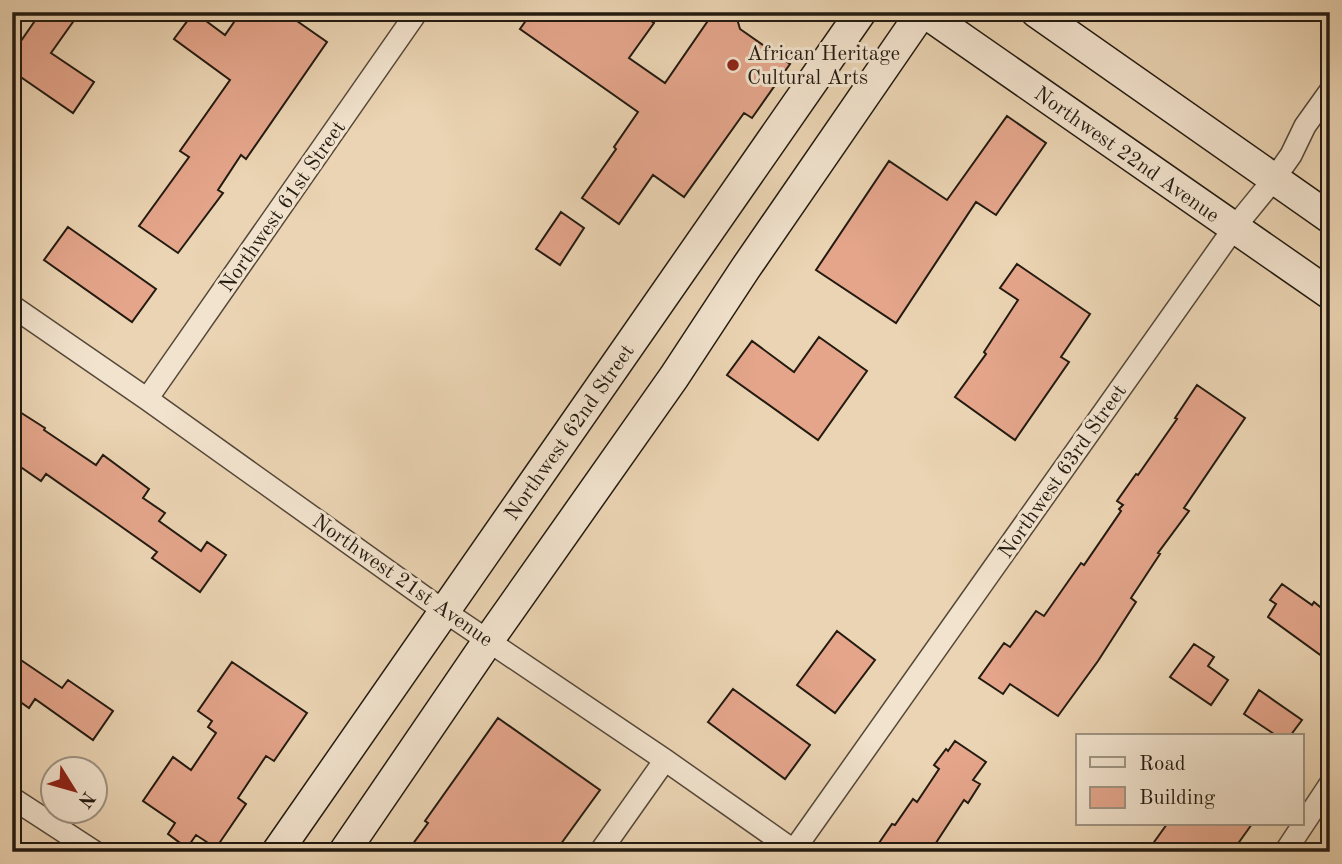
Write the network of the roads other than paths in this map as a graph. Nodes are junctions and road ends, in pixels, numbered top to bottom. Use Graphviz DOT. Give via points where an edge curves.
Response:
graph roads {
  1 [pos="417,12"];
  2 [pos="861,12"];
  3 [pos="923,12"];
  4 [pos="1036,12"];
  5 [pos="1330,91"];
  6 [pos="1274,179"];
  7 [pos="1330,218"];
  8 [pos="1234,228"];
  9 [pos="1330,295"];
  10 [pos="12,306"];
  11 [pos="147,399"];
  12 [pos="444,611"];
  13 [pos="488,641"];
  14 [pos="665,760"];
  15 [pos="1330,784"];
  16 [pos="12,798"];
  17 [pos="1304,823"];
  18 [pos="1302,826"];
  19 [pos="795,851"];
  20 [pos="95,852"];
  21 [pos="277,852"];
  22 [pos="344,852"];
  23 [pos="600,852"];
  24 [pos="1285,852"];
  1 -- 11 [label="street, Northwest 61st Street"];
  2 -- 12 [label="main road, Northwest 62nd Street"];
  3 -- 8 [label="main road, Northwest 22nd Avenue"];
  3 -- 13 [label="main road"];
  4 -- 6 [label="main road"];
  5 -- 6 [label="street, Northwest 63rd Street"];
  6 -- 7 [label="main road"];
  6 -- 8 [label="street, Northwest 63rd Street"];
  8 -- 9 [label="main road, Northwest 22nd Avenue"];
  8 -- 19 [label="street, Northwest 63rd Street"];
  10 -- 11 [label="street, Northwest 21st Avenue"];
  11 -- 12 [label="street, Northwest 21st Avenue"];
  12 -- 13 [label="street, Northwest 21st Avenue"];
  12 -- 21 [label="main road, Northwest 62nd Street"];
  13 -- 14 [label="street, Northwest 21st Avenue"];
  13 -- 22 [label="main road"];
  14 -- 19 [label="street, Northwest 21st Avenue"];
  14 -- 23 [label="street"];
  15 -- 17 [label="street"];
  16 -- 20 [label="street"];
  18 -- 24 [label="street"];
}
